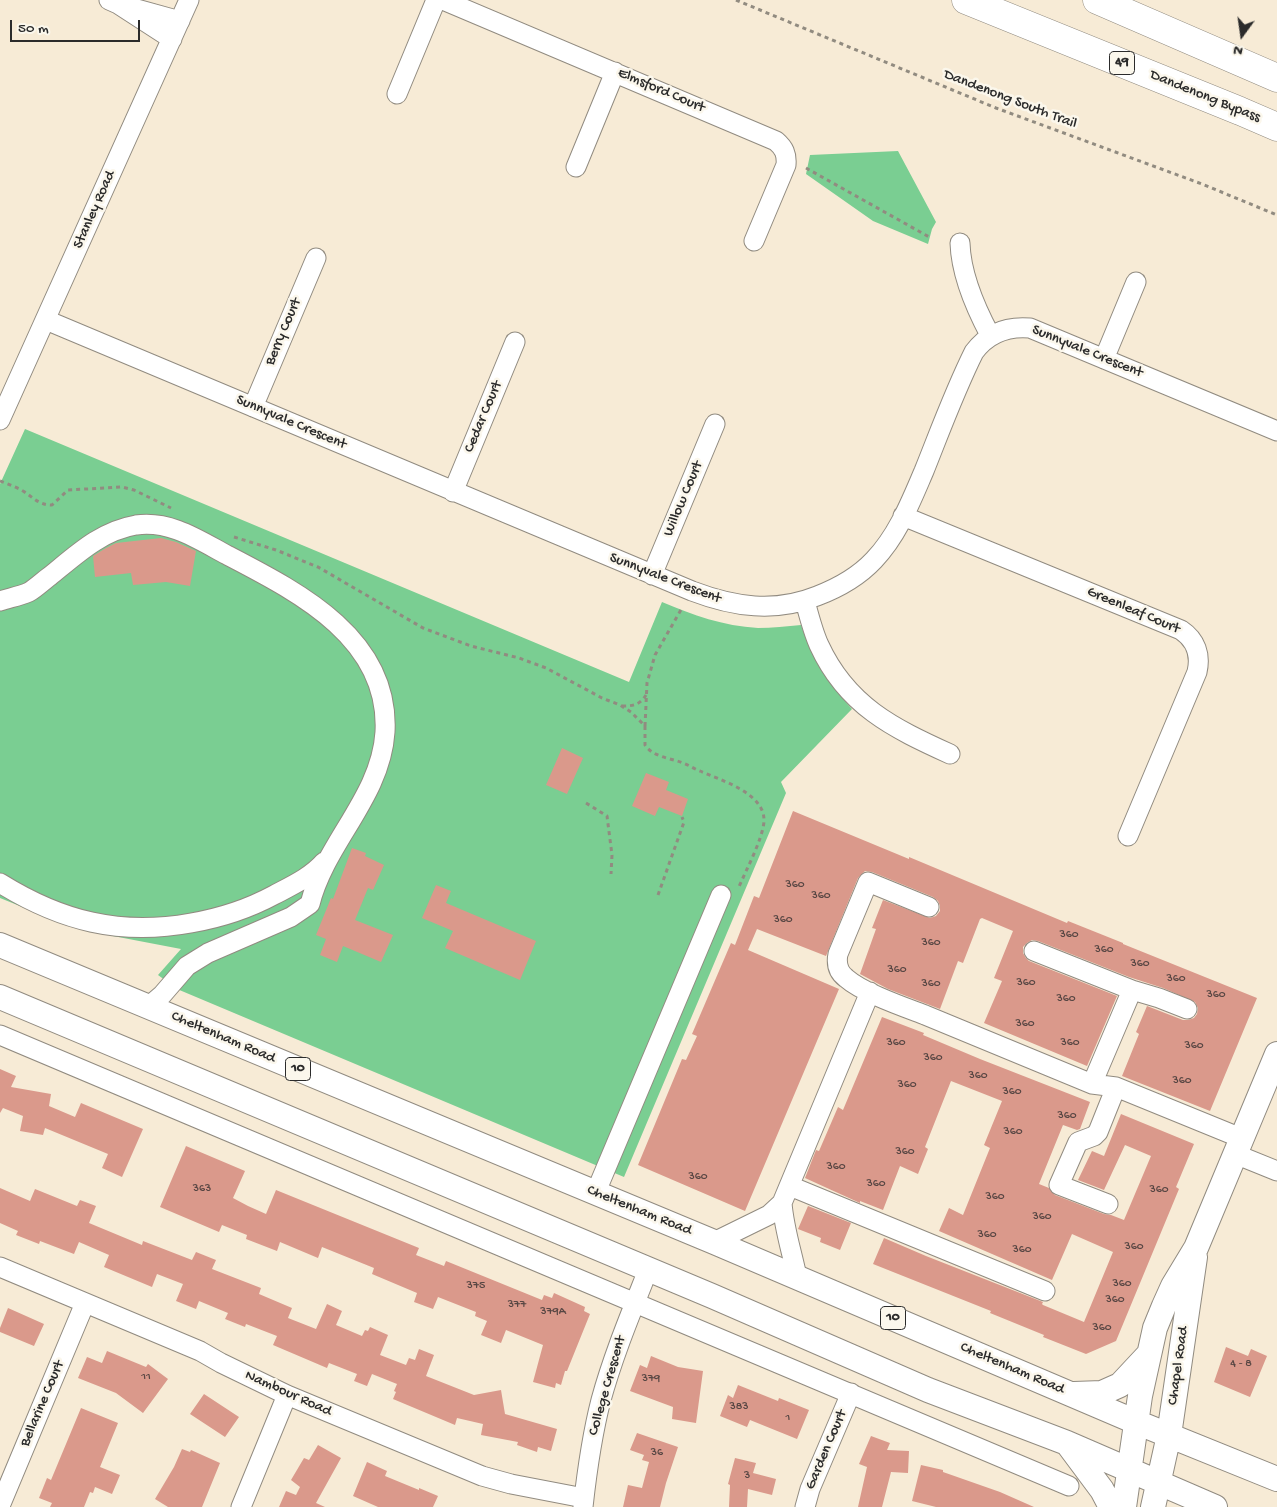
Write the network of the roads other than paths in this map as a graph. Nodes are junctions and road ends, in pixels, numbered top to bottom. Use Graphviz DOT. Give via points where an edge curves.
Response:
graph roads {
  1 [pos="189,0"];
  2 [pos="436,0"];
  3 [pos="444,0"];
  4 [pos="966,0"];
  5 [pos="1097,0"];
  6 [pos="113,2"];
  7 [pos="180,21"];
  8 [pos="172,39"];
  9 [pos="616,72"];
  10 [pos="1277,78"];
  11 [pos="397,94"];
  12 [pos="1277,128"];
  13 [pos="576,167"];
  14 [pos="754,241"];
  15 [pos="960,243"];
  16 [pos="316,258"];
  17 [pos="1136,282"];
  18 [pos="46,320"];
  19 [pos="990,335"];
  20 [pos="515,342"];
  21 [pos="1104,358"];
  22 [pos="254,407"];
  23 [pos="0,420"];
  24 [pos="715,424"];
  25 [pos="1277,431"];
  26 [pos="453,492"];
  27 [pos="904,516"];
  28 [pos="652,575"];
  29 [pos="0,601"];
  30 [pos="805,601"];
  31 [pos="950,754"];
  32 [pos="1128,836"];
  33 [pos="329,856"];
  34 [pos="0,883"];
  35 [pos="728,895"];
  36 [pos="929,907"];
  37 [pos="0,945"];
  38 [pos="1034,951"];
  39 [pos="1132,990"];
  40 [pos="870,992"];
  41 [pos="0,997"];
  42 [pos="148,1007"];
  43 [pos="1187,1009"];
  44 [pos="0,1035"];
  45 [pos="1277,1054"];
  46 [pos="1092,1084"];
  47 [pos="1116,1087"];
  48 [pos="1238,1146"];
  49 [pos="1277,1171"];
  50 [pos="790,1186"];
  51 [pos="596,1194"];
  52 [pos="782,1204"];
  53 [pos="1108,1204"];
  54 [pos="714,1242"];
  55 [pos="1196,1248"];
  56 [pos="0,1267"];
  57 [pos="648,1270"];
  58 [pos="797,1277"];
  59 [pos="1045,1291"];
  60 [pos="635,1302"];
  61 [pos="85,1303"];
  62 [pos="1149,1354"];
  63 [pos="851,1393"];
  64 [pos="1071,1394"];
  65 [pos="287,1395"];
  66 [pos="1136,1422"];
  67 [pos="1169,1435"];
  68 [pos="1067,1443"];
  69 [pos="1129,1470"];
  70 [pos="1277,1479"];
  71 [pos="1159,1484"];
  72 [pos="1069,1486"];
  73 [pos="584,1503"];
  74 [pos="0,1506"];
  75 [pos="241,1507"];
  76 [pos="805,1507"];
  77 [pos="1111,1507"];
  78 [pos="1124,1507"];
  79 [pos="1153,1507"];
  80 [pos="1215,1507"];
  1 -- 7 [label="street, Stanley Road"];
  2 -- 11 [label="street"];
  3 -- 9 [label="street, Elmsford Court"];
  4 -- 12 [label="highway, Dandenong Bypass / 49"];
  5 -- 10 [label="highway"];
  6 -- 7 [label="street"];
  6 -- 8 [label="street"];
  7 -- 8 [label="street, Stanley Road"];
  8 -- 18 [label="street, Stanley Road"];
  9 -- 13 [label="street"];
  9 -- 14 [label="street, Elmsford Court" via="758,132 782,146 786,164"];
  15 -- 19 [label="street" via="966,282"];
  16 -- 22 [label="street, Berry Court"];
  17 -- 21 [label="street"];
  18 -- 22 [label="street, Sunnyvale Crescent"];
  18 -- 23 [label="street, Stanley Road"];
  19 -- 21 [label="street, Sunnyvale Crescent" via="1006,329 1030,328"];
  19 -- 27 [label="street, Sunnyvale Crescent" via="980,344 968,365"];
  20 -- 26 [label="street, Cedar Court"];
  21 -- 25 [label="street, Sunnyvale Crescent"];
  22 -- 26 [label="street, Sunnyvale Crescent"];
  24 -- 28 [label="street, Willow Court"];
  26 -- 28 [label="street, Sunnyvale Crescent"];
  27 -- 30 [label="street, Sunnyvale Crescent" via="873,561 846,583"];
  27 -- 32 [label="street, Greenleaf Court" via="1181,630 1192,640 1199,656 1197,672"];
  28 -- 30 [label="street, Sunnyvale Crescent" via="717,601 737,605 782,606"];
  29 -- 33 [label="street" via="29,592 93,541 107,534 156,524 184,532 307,599 352,638 374,674 384,711 385,732 378,767 348,827"];
  30 -- 31 [label="street" via="818,644 842,684 864,707 905,734"];
  33 -- 34 [label="street" via="310,874 264,901 223,916 159,928 115,927 76,919 34,902"];
  33 -- 42 [label="street" via="310,904 186,966"];
  35 -- 51 [label="street"];
  36 -- 40 [label="street" via="868,882 837,959 842,975"];
  37 -- 42 [label="main road, Cheltenham Road / 10"];
  38 -- 39 [label="street"];
  39 -- 43 [label="street"];
  39 -- 46 [label="street"];
  40 -- 46 [label="street"];
  40 -- 50 [label="street"];
  41 -- 57 [label="main road"];
  42 -- 51 [label="main road, Cheltenham Road / 10"];
  44 -- 60 [label="street"];
  45 -- 48 [label="main road, Chapel Road"];
  46 -- 47 [label="street"];
  47 -- 48 [label="street"];
  47 -- 53 [label="street" via="1098,1132 1078,1142 1059,1184"];
  48 -- 49 [label="street"];
  48 -- 55 [label="main road, Chapel Road"];
  50 -- 52 [label="street"];
  50 -- 59 [label="street"];
  51 -- 54 [label="main road, Cheltenham Road / 10"];
  52 -- 54 [label="street" via="769,1215"];
  52 -- 58 [label="street"];
  54 -- 58 [label="main road, Cheltenham Road / 10"];
  55 -- 62 [label="main road, Chapel Road" via="1164,1306"];
  55 -- 67 [label="main road, Chapel Road"];
  56 -- 61 [label="street, Nambour Road"];
  57 -- 60 [label="street, College Crescent"];
  57 -- 68 [label="main road" via="928,1390"];
  58 -- 64 [label="main road, Cheltenham Road / 10"];
  60 -- 63 [label="street"];
  60 -- 73 [label="street, College Crescent" via="601,1401"];
  61 -- 65 [label="street, Nambour Road" via="200,1351 220,1364"];
  61 -- 74 [label="street, Bellarine Court"];
  62 -- 64 [label="main road" via="1120,1385 1102,1393"];
  62 -- 66 [label="main road, Chapel Road"];
  63 -- 72 [label="street"];
  63 -- 76 [label="street, Garden Court"];
  64 -- 66 [label="main road, Cheltenham Road / 10"];
  65 -- 73 [label="street, Nambour Road" via="482,1476"];
  65 -- 75 [label="street"];
  66 -- 67 [label="main road, Cheltenham Road / 10"];
  66 -- 69 [label="main road, Chapel Road"];
  67 -- 70 [label="main road, Cheltenham Road / 10"];
  67 -- 71 [label="main road, Chapel Road"];
  68 -- 69 [label="main road"];
  68 -- 77 [label="main road"];
  69 -- 71 [label="main road"];
  69 -- 78 [label="main road, Chapel Road"];
  71 -- 79 [label="main road, Chapel Road"];
  71 -- 80 [label="main road"];
}
